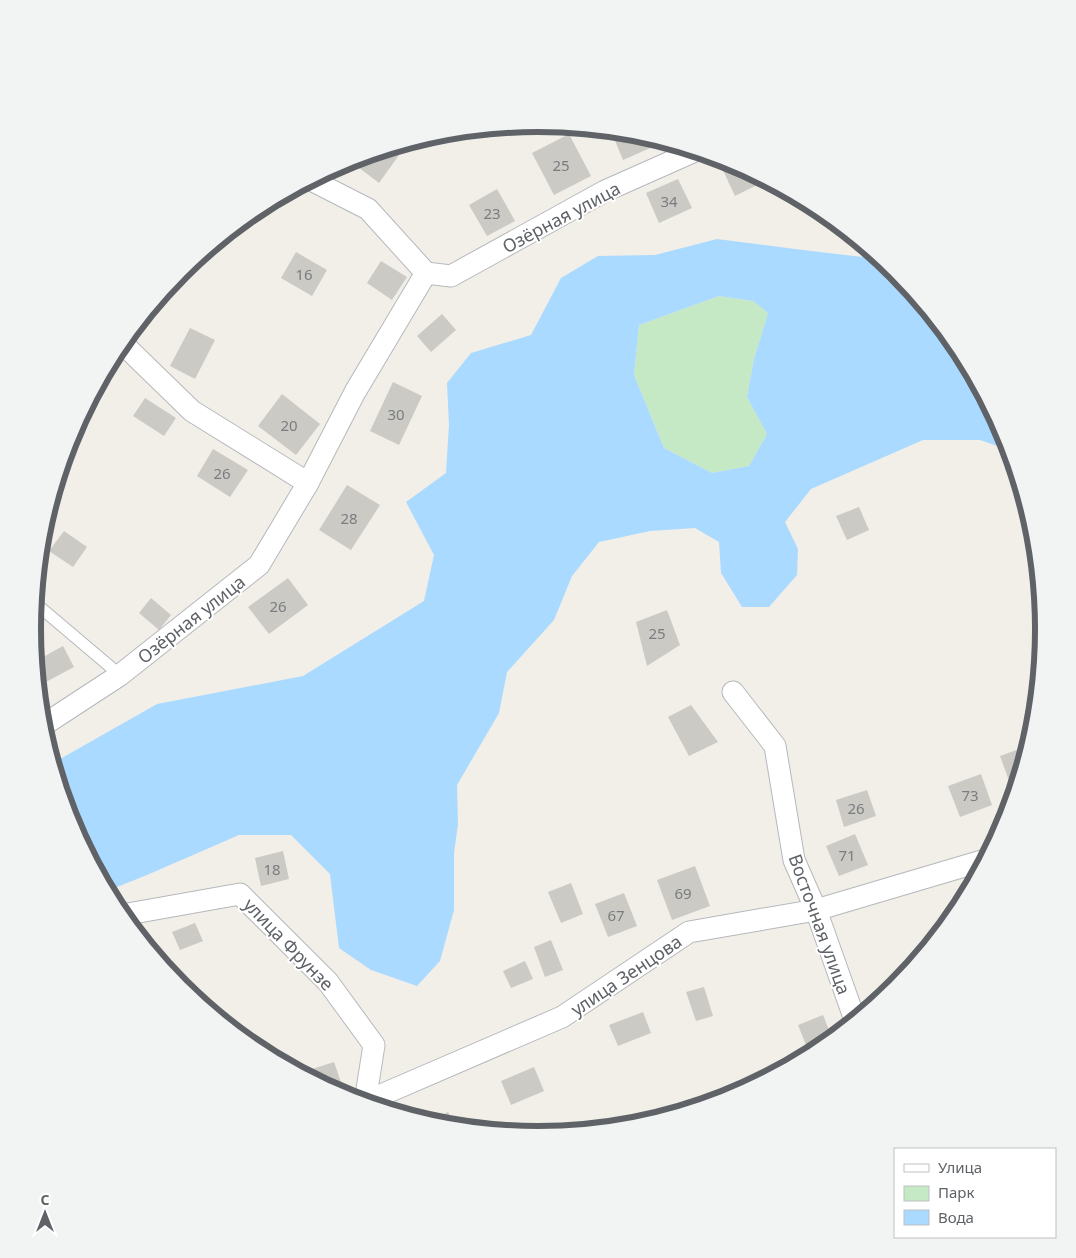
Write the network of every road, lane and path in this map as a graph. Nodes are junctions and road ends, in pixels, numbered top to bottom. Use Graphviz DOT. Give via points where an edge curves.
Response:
graph roads {
  1 [pos="686,155"];
  2 [pos="317,183"];
  3 [pos="426,273"];
  4 [pos="128,349"];
  5 [pos="308,483"];
  6 [pos="42,609"];
  7 [pos="120,675"];
  8 [pos="733,692"];
  9 [pos="50,721"];
  10 [pos="976,863"];
  11 [pos="816,910"];
  12 [pos="131,913"];
  13 [pos="852,1013"];
  14 [pos="366,1095"];
  15 [pos="375,1098"];
  1 -- 3 [label="street, Озёрная улица" via="605,191 451,276"];
  2 -- 3 [label="street" via="368,209"];
  3 -- 5 [label="street, Озёрная улица" via="355,392"];
  4 -- 5 [label="street" via="192,411"];
  5 -- 7 [label="street, Озёрная улица" via="259,565"];
  6 -- 7 [label="lane"];
  7 -- 9 [label="street, Озёрная улица"];
  8 -- 11 [label="street, Восточная улица" via="775,746 794,860"];
  10 -- 11 [label="street, улица Зенцова"];
  11 -- 13 [label="street, Восточная улица"];
  11 -- 15 [label="street, улица Зенцова" via="689,932 562,1017"];
  12 -- 14 [label="street, улица Фрунзе" via="240,894 328,982 374,1045"];
}
